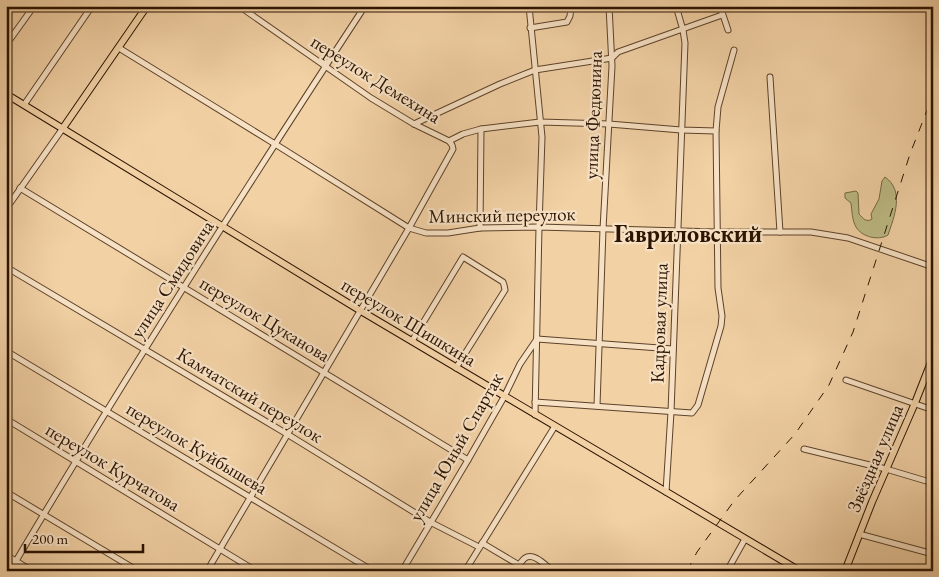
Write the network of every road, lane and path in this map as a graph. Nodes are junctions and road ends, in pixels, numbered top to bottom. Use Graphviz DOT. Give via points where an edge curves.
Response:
graph roads {
  1 [pos="34,6"];
  2 [pos="92,6"];
  3 [pos="147,6"];
  4 [pos="239,6"];
  5 [pos="365,6"];
  6 [pos="529,6"];
  7 [pos="571,6"];
  8 [pos="610,6"];
  9 [pos="676,6"];
  10 [pos="720,6"];
  11 [pos="722,15"];
  12 [pos="530,28"];
  13 [pos="683,30"];
  14 [pos="728,30"];
  15 [pos="6,45"];
  16 [pos="118,48"];
  17 [pos="734,50"];
  18 [pos="612,58"];
  19 [pos="326,66"];
  20 [pos="535,70"];
  21 [pos="770,77"];
  22 [pos="6,94"];
  23 [pos="24,105"];
  24 [pos="540,122"];
  25 [pos="414,124"];
  26 [pos="609,124"];
  27 [pos="63,128"];
  28 [pos="482,129"];
  29 [pos="681,130"];
  30 [pos="716,131"];
  31 [pos="449,141"];
  32 [pos="275,144"];
  33 [pos="20,188"];
  34 [pos="6,209"];
  35 [pos="223,227"];
  36 [pos="539,227"];
  37 [pos="409,228"];
  38 [pos="480,228"];
  39 [pos="603,228"];
  40 [pos="678,231"];
  41 [pos="717,232"];
  42 [pos="780,232"];
  43 [pos="6,267"];
  44 [pos="933,267"];
  45 [pos="184,288"];
  46 [pos="360,311"];
  47 [pos="537,339"];
  48 [pos="412,341"];
  49 [pos="600,344"];
  50 [pos="144,349"];
  51 [pos="673,349"];
  52 [pos="6,351"];
  53 [pos="933,357"];
  54 [pos="456,368"];
  55 [pos="324,373"];
  56 [pos="846,380"];
  57 [pos="504,397"];
  58 [pos="535,402"];
  59 [pos="915,403"];
  60 [pos="598,406"];
  61 [pos="933,410"];
  62 [pos="106,411"];
  63 [pos="671,412"];
  64 [pos="535,415"];
  65 [pos="6,419"];
  66 [pos="555,426"];
  67 [pos="287,434"];
  68 [pos="804,448"];
  69 [pos="468,460"];
  70 [pos="75,461"];
  71 [pos="886,469"];
  72 [pos="933,483"];
  73 [pos="6,492"];
  74 [pos="666,492"];
  75 [pos="250,497"];
  76 [pos="43,514"];
  77 [pos="430,522"];
  78 [pos="859,534"];
  79 [pos="744,539"];
  80 [pos="481,545"];
  81 [pos="220,548"];
  82 [pos="933,554"];
  83 [pos="6,555"];
  84 [pos="16,561"];
  85 [pos="519,564"];
  86 [pos="10,571"];
  87 [pos="32,571"];
  88 [pos="138,571"];
  89 [pos="207,571"];
  90 [pos="256,571"];
  91 [pos="373,571"];
  92 [pos="402,571"];
  93 [pos="465,571"];
  94 [pos="515,571"];
  95 [pos="553,571"];
  96 [pos="727,571"];
  97 [pos="800,571"];
  98 [pos="844,571"];
  1 -- 15 [label="street"];
  2 -- 23 [label="street"];
  3 -- 16 [label="main road"];
  4 -- 19 [label="street, переулок Демехина"];
  5 -- 19 [label="street, улица Смидовича"];
  6 -- 12 [label="street, улица Юный Спартак"];
  7 -- 12 [label="street" via="567,22"];
  8 -- 18 [label="street, улица Федюнина"];
  9 -- 13 [label="street, Кадровая улица"];
  10 -- 11 [label="street"];
  11 -- 13 [label="street"];
  11 -- 14 [label="street"];
  12 -- 20 [label="street, улица Юный Спартак"];
  13 -- 18 [label="street" via="618,52"];
  13 -- 29 [label="street, Кадровая улица"];
  16 -- 27 [label="main road"];
  16 -- 32 [label="street, Минский переулок"];
  17 -- 30 [label="street" via="718,107"];
  18 -- 20 [label="street"];
  18 -- 26 [label="street, улица Федюнина"];
  19 -- 25 [label="street, переулок Демехина"];
  19 -- 32 [label="street, улица Смидовича"];
  20 -- 24 [label="street, улица Юный Спартак"];
  20 -- 25 [label="street"];
  21 -- 42 [label="street"];
  22 -- 23 [label="main road, переулок Шишкина"];
  23 -- 27 [label="main road, переулок Шишкина"];
  24 -- 26 [label="street, переулок Демехина"];
  24 -- 28 [label="street, переулок Демехина"];
  24 -- 36 [label="street, улица Юный Спартак"];
  25 -- 31 [label="street, переулок Демехина"];
  26 -- 29 [label="street, переулок Демехина"];
  26 -- 39 [label="street, улица Федюнина"];
  27 -- 33 [label="street"];
  27 -- 35 [label="main road, переулок Шишкина"];
  28 -- 31 [label="street, переулок Демехина"];
  28 -- 38 [label="street"];
  29 -- 30 [label="street, переулок Демехина"];
  29 -- 40 [label="street, Кадровая улица"];
  30 -- 41 [label="street"];
  31 -- 37 [label="street" via="453,149"];
  32 -- 35 [label="street, улица Смидовича"];
  32 -- 37 [label="street, Минский переулок"];
  33 -- 34 [label="street"];
  33 -- 45 [label="street, переулок Цуканова"];
  35 -- 45 [label="street, улица Смидовича"];
  35 -- 46 [label="main road, переулок Шишкина"];
  36 -- 38 [label="street, Минский переулок"];
  36 -- 39 [label="street, Минский переулок"];
  36 -- 47 [label="street, улица Юный Спартак"];
  37 -- 38 [label="street, Минский переулок" via="426,233"];
  37 -- 46 [label="street"];
  39 -- 40 [label="street, Минский переулок"];
  39 -- 49 [label="street, улица Федюнина"];
  40 -- 41 [label="street, Минский переулок"];
  40 -- 51 [label="street, Кадровая улица"];
  41 -- 42 [label="street, Минский переулок"];
  41 -- 63 [label="street" via="721,326 698,406 692,413"];
  42 -- 44 [label="street, Минский переулок" via="811,232 848,238"];
  43 -- 50 [label="street, Камчатский переулок"];
  45 -- 50 [label="street, улица Смидовича"];
  45 -- 55 [label="street, переулок Цуканова"];
  46 -- 48 [label="main road, переулок Шишкина"];
  46 -- 55 [label="street"];
  47 -- 49 [label="street"];
  47 -- 57 [label="street, улица Юный Спартак"];
  47 -- 58 [label="street, улица Юный Спартак"];
  48 -- 54 [label="main road, переулок Шишкина"];
  48 -- 54 [label="street" via="463,257 503,282 504,290"];
  49 -- 51 [label="street"];
  49 -- 60 [label="street, улица Федюнина"];
  50 -- 62 [label="street, улица Смидовича"];
  50 -- 67 [label="street, Камчатский переулок"];
  51 -- 63 [label="street, Кадровая улица"];
  52 -- 62 [label="street, переулок Куйбышева"];
  53 -- 59 [label="main road, Звёздная улица"];
  54 -- 57 [label="main road, переулок Шишкина"];
  55 -- 67 [label="street"];
  55 -- 69 [label="street, переулок Цуканова"];
  56 -- 59 [label="street"];
  57 -- 64 [label="main road, переулок Шишкина"];
  57 -- 69 [label="street, улица Юный Спартак"];
  58 -- 60 [label="street"];
  58 -- 64 [label="street, улица Юный Спартак"];
  59 -- 61 [label="street"];
  59 -- 71 [label="main road, Звёздная улица"];
  60 -- 63 [label="street"];
  62 -- 70 [label="street, улица Смидовича"];
  62 -- 75 [label="street, переулок Куйбышева"];
  63 -- 74 [label="street, Кадровая улица"];
  64 -- 66 [label="main road, переулок Шишкина"];
  65 -- 70 [label="street, переулок Курчатова"];
  66 -- 74 [label="main road, переулок Шишкина"];
  66 -- 80 [label="street"];
  67 -- 75 [label="street"];
  67 -- 77 [label="street, Камчатский переулок"];
  68 -- 71 [label="street"];
  69 -- 77 [label="street, улица Юный Спартак"];
  70 -- 76 [label="street, улица Смидовича"];
  70 -- 81 [label="street, переулок Курчатова"];
  71 -- 72 [label="street"];
  71 -- 78 [label="main road, Звёздная улица"];
  73 -- 76 [label="street"];
  74 -- 79 [label="main road, переулок Шишкина"];
  75 -- 81 [label="street"];
  75 -- 91 [label="street, переулок Куйбышева"];
  76 -- 84 [label="street, улица Смидовича"];
  76 -- 88 [label="street"];
  77 -- 80 [label="street, Камчатский переулок"];
  77 -- 92 [label="street, улица Юный Спартак"];
  78 -- 82 [label="street"];
  78 -- 98 [label="main road, Звёздная улица"];
  79 -- 96 [label="street"];
  79 -- 97 [label="main road, переулок Шишкина"];
  80 -- 85 [label="street, Камчатский переулок"];
  80 -- 93 [label="street"];
  81 -- 89 [label="street"];
  81 -- 90 [label="street, переулок Курчатова"];
  83 -- 84 [label="street"];
  84 -- 86 [label="street, улица Смидовича"];
  84 -- 87 [label="street"];
  85 -- 94 [label="street"];
  85 -- 95 [label="street" via="529,556"];
}
